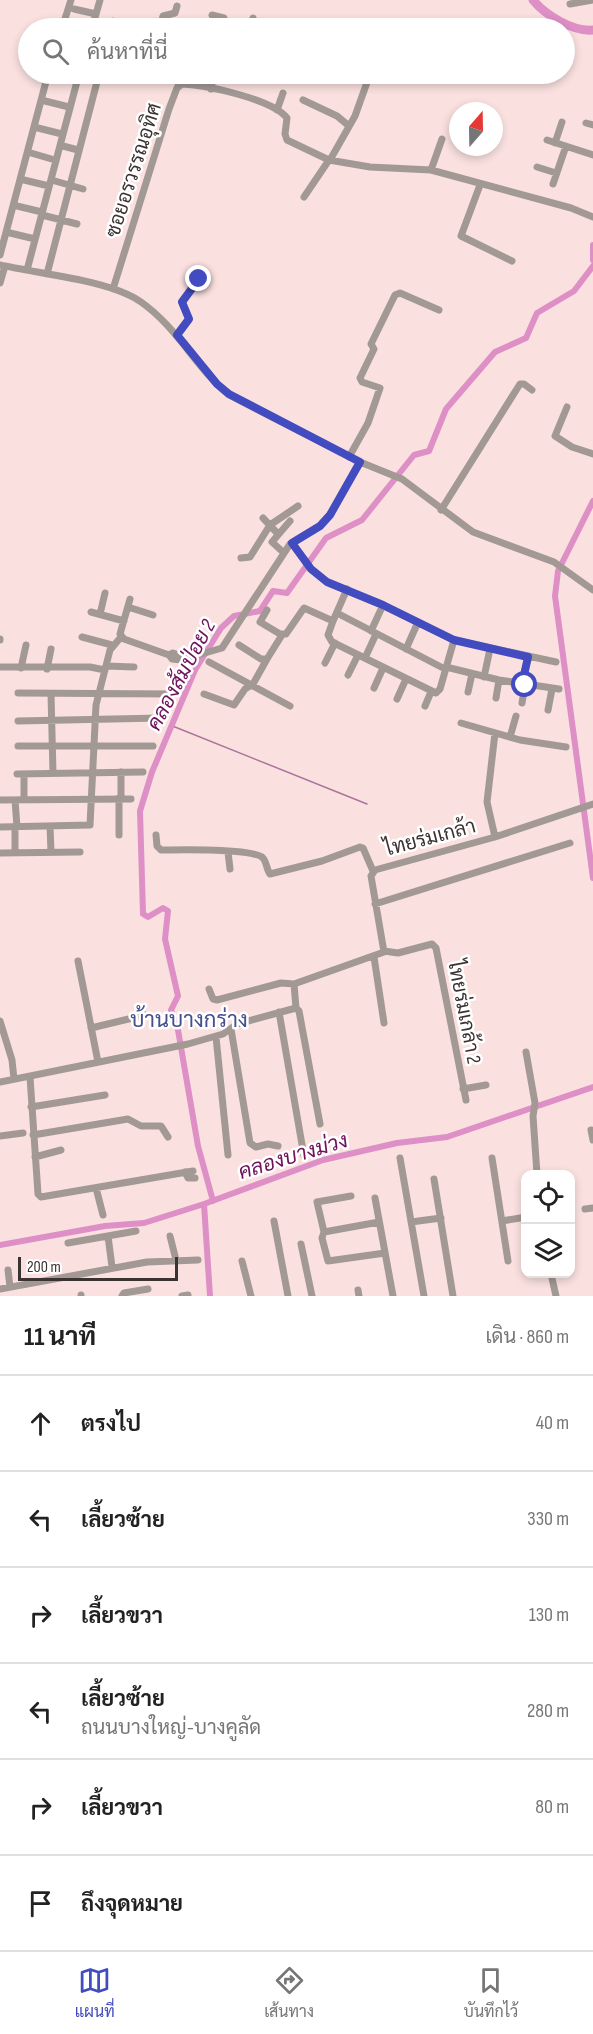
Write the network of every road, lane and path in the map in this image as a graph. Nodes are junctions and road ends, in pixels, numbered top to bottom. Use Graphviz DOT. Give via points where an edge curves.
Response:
graph roads {
  1 [pos="71,0"];
  2 [pos="100,0"];
  3 [pos="593,0"];
  4 [pos="570,4"];
  5 [pos="177,6"];
  6 [pos="74,9"];
  7 [pos="96,14"];
  8 [pos="212,15"];
  9 [pos="65,18"];
  10 [pos="95,18"];
  11 [pos="162,18"];
  12 [pos="224,18"];
  13 [pos="45,84"];
  14 [pos="75,84"];
  15 [pos="96,84"];
  16 [pos="212,84"];
  17 [pos="366,84"];
  18 [pos="178,86"];
  19 [pos="211,89"];
  20 [pos="284,93"];
  21 [pos="303,100"];
  22 [pos="45,101"];
  23 [pos="69,107"];
  24 [pos="277,110"];
  25 [pos="562,122"];
  26 [pos="349,126"];
  27 [pos="38,128"];
  28 [pos="62,134"];
  29 [pos="442,139"];
  30 [pos="63,146"];
  31 [pos="566,146"];
  32 [pos="78,150"];
  33 [pos="31,153"];
  34 [pos="593,155"];
  35 [pos="55,160"];
  36 [pos="329,160"];
  37 [pos="537,167"];
  38 [pos="431,170"];
  39 [pos="556,173"];
  40 [pos="24,180"];
  41 [pos="52,183"];
  42 [pos="553,183"];
  43 [pos="70,185"];
  44 [pos="480,185"];
  45 [pos="83,189"];
  46 [pos="304,197"];
  47 [pos="17,207"];
  48 [pos="44,214"];
  49 [pos="593,217"];
  50 [pos="62,221"];
  51 [pos="77,224"];
  52 [pos="10,233"];
  53 [pos="35,239"];
  54 [pos="0,255"];
  55 [pos="512,261"];
  56 [pos="3,265"];
  57 [pos="27,270"];
  58 [pos="47,274"];
  59 [pos="199,279"];
  60 [pos="0,283"];
  61 [pos="113,289"];
  62 [pos="439,310"];
  63 [pos="177,335"];
  64 [pos="532,390"];
  65 [pos="567,407"];
  66 [pos="593,454"];
  67 [pos="349,457"];
  68 [pos="360,462"];
  69 [pos="298,506"];
  70 [pos="441,510"];
  71 [pos="263,518"];
  72 [pos="290,521"];
  73 [pos="270,525"];
  74 [pos="279,534"];
  75 [pos="292,543"];
  76 [pos="284,553"];
  77 [pos="241,558"];
  78 [pos="347,589"];
  79 [pos="593,590"];
  80 [pos="105,593"];
  81 [pos="383,605"];
  82 [pos="267,610"];
  83 [pos="91,612"];
  84 [pos="337,613"];
  85 [pos="100,614"];
  86 [pos="153,615"];
  87 [pos="124,621"];
  88 [pos="333,621"];
  89 [pos="418,622"];
  90 [pos="374,632"];
  91 [pos="282,635"];
  92 [pos="82,637"];
  93 [pos="121,637"];
  94 [pos="454,640"];
  95 [pos="335,643"];
  96 [pos="26,645"];
  97 [pos="112,645"];
  98 [pos="239,645"];
  99 [pos="51,649"];
  100 [pos="406,649"];
  101 [pos="490,649"];
  102 [pos="361,657"];
  103 [pos="528,657"];
  104 [pos="267,659"];
  105 [pos="209,662"];
  106 [pos="556,662"];
  107 [pos="325,663"];
  108 [pos="0,667"];
  109 [pos="134,667"];
  110 [pos="21,668"];
  111 [pos="105,668"];
  112 [pos="383,668"];
  113 [pos="446,668"];
  114 [pos="48,669"];
  115 [pos="472,674"];
  116 [pos="348,675"];
  117 [pos="484,677"];
  118 [pos="406,679"];
  119 [pos="499,680"];
  120 [pos="253,684"];
  121 [pos="524,685"];
  122 [pos="374,688"];
  123 [pos="430,692"];
  124 [pos="468,692"];
  125 [pos="18,693"];
  126 [pos="51,694"];
  127 [pos="99,694"];
  128 [pos="174,694"];
  129 [pos="204,694"];
  130 [pos="496,698"];
  131 [pos="397,699"];
  132 [pos="522,703"];
  133 [pos="290,706"];
  134 [pos="425,706"];
  135 [pos="548,710"];
  136 [pos="516,716"];
  137 [pos="160,718"];
  138 [pos="94,720"];
  139 [pos="18,721"];
  140 [pos="52,721"];
  141 [pos="461,723"];
  142 [pos="495,733"];
  143 [pos="510,737"];
  144 [pos="18,746"];
  145 [pos="52,746"];
  146 [pos="93,746"];
  147 [pos="153,746"];
  148 [pos="566,747"];
  149 [pos="121,772"];
  150 [pos="143,772"];
  151 [pos="53,773"];
  152 [pos="93,773"];
  153 [pos="92,798"];
  154 [pos="120,798"];
  155 [pos="132,799"];
  156 [pos="0,800"];
  157 [pos="15,800"];
  158 [pos="24,800"];
  159 [pos="591,804"];
  160 [pos="50,826"];
  161 [pos="0,827"];
  162 [pos="16,827"];
  163 [pos="119,835"];
  164 [pos="156,835"];
  165 [pos="495,837"];
  166 [pos="570,843"];
  167 [pos="51,852"];
  168 [pos="80,852"];
  169 [pos="228,852"];
  170 [pos="0,853"];
  171 [pos="15,853"];
  172 [pos="230,869"];
  173 [pos="372,871"];
  174 [pos="375,904"];
  175 [pos="384,951"];
  176 [pos="374,957"];
  177 [pos="78,961"];
  178 [pos="294,984"];
  179 [pos="208,989"];
  180 [pos="296,1008"];
  181 [pos="279,1012"];
  182 [pos="145,1015"];
  183 [pos="0,1021"];
  184 [pos="384,1023"];
  185 [pos="91,1028"];
  186 [pos="231,1029"];
  187 [pos="216,1036"];
  188 [pos="526,1052"];
  189 [pos="98,1062"];
  190 [pos="30,1077"];
  191 [pos="14,1079"];
  192 [pos="0,1082"];
  193 [pos="486,1085"];
  194 [pos="463,1089"];
  195 [pos="105,1095"];
  196 [pos="466,1100"];
  197 [pos="31,1107"];
  198 [pos="320,1124"];
  199 [pos="591,1130"];
  200 [pos="23,1133"];
  201 [pos="33,1135"];
  202 [pos="0,1136"];
  203 [pos="168,1137"];
  204 [pos="593,1140"];
  205 [pos="278,1146"];
  206 [pos="61,1150"];
  207 [pos="228,1155"];
  208 [pos="304,1156"];
  209 [pos="34,1157"];
  210 [pos="400,1158"];
  211 [pos="492,1158"];
  212 [pos="537,1170"];
  213 [pos="191,1174"];
  214 [pos="434,1179"];
  215 [pos="96,1188"];
  216 [pos="351,1196"];
  217 [pos="375,1198"];
  218 [pos="103,1215"];
  219 [pos="441,1218"];
  220 [pos="521,1218"];
  221 [pos="274,1221"];
  222 [pos="502,1221"];
  223 [pos="379,1222"];
  224 [pos="411,1222"];
  225 [pos="136,1231"];
  226 [pos="324,1232"];
  227 [pos="108,1236"];
  228 [pos="170,1236"];
  229 [pos="68,1244"];
  230 [pos="301,1244"];
  231 [pos="385,1253"];
  232 [pos="176,1260"];
  233 [pos="198,1260"];
  234 [pos="242,1261"];
  235 [pos="508,1261"];
  236 [pos="112,1267"];
  237 [pos="8,1270"];
  238 [pos="552,1278"];
  239 [pos="10,1287"];
  240 [pos="0,1289"];
  241 [pos="148,1289"];
  242 [pos="122,1296"];
  243 [pos="251,1296"];
  244 [pos="288,1296"];
  245 [pos="312,1296"];
  246 [pos="393,1296"];
  247 [pos="424,1296"];
  248 [pos="453,1296"];
  249 [pos="556,1296"];
  1 -- 9 [label="street"];
  2 -- 7 [label="street"];
  3 -- 4 [label="street"];
  5 -- 11 [label="street" via="175,14"];
  6 -- 7 [label="street"];
  7 -- 10 [label="street"];
  8 -- 12 [label="street"];
  13 -- 54 [label="street"];
  14 -- 23 [label="street"];
  15 -- 32 [label="street"];
  16 -- 19 [label="street"];
  17 -- 26 [label="street"];
  18 -- 19 [label="street, ซอยอรวรรณอุทิศ"];
  18 -- 61 [label="street, ซอยอรวรรณอุทิศ"];
  19 -- 24 [label="street, ซอยอรวรรณอุทิศ"];
  20 -- 24 [label="street"];
  21 -- 26 [label="street"];
  22 -- 23 [label="street"];
  23 -- 28 [label="street"];
  24 -- 36 [label="street" via="287,118 288,140"];
  25 -- 31 [label="street" via="551,142"];
  26 -- 36 [label="street"];
  27 -- 28 [label="street"];
  28 -- 35 [label="street"];
  29 -- 38 [label="street"];
  30 -- 32 [label="street"];
  31 -- 34 [label="street"];
  31 -- 39 [label="street"];
  32 -- 43 [label="street"];
  33 -- 35 [label="street"];
  35 -- 41 [label="street"];
  36 -- 38 [label="street"];
  36 -- 46 [label="street"];
  37 -- 39 [label="street"];
  38 -- 44 [label="street"];
  39 -- 42 [label="street"];
  40 -- 41 [label="street"];
  41 -- 43 [label="street"];
  41 -- 48 [label="street"];
  43 -- 45 [label="street"];
  43 -- 50 [label="street"];
  44 -- 49 [label="street"];
  44 -- 55 [label="street" via="461,236"];
  47 -- 48 [label="street"];
  48 -- 50 [label="street"];
  48 -- 53 [label="street"];
  50 -- 51 [label="street"];
  50 -- 58 [label="street"];
  52 -- 53 [label="street"];
  53 -- 57 [label="street"];
  56 -- 57 [label="street"];
  56 -- 60 [label="street"];
  57 -- 58 [label="street"];
  58 -- 61 [label="street"];
  59 -- 63 [label="street" via="182,302 189,319"];
  61 -- 63 [label="street" via="142,302"];
  62 -- 67 [label="street" via="400,293 394,295 360,378 380,388 368,423"];
  63 -- 67 [label="street" via="229,394"];
  64 -- 70 [label="street" via="520,384"];
  65 -- 66 [label="street" via="555,436"];
  67 -- 68 [label="street"];
  68 -- 70 [label="street" via="399,478"];
  68 -- 75 [label="street" via="330,515"];
  69 -- 73 [label="street"];
  70 -- 79 [label="street" via="473,532 554,562"];
  71 -- 73 [label="street"];
  72 -- 74 [label="street"];
  73 -- 74 [label="street"];
  73 -- 77 [label="street" via="250,557"];
  74 -- 76 [label="street" via="272,542"];
  75 -- 76 [label="street"];
  75 -- 78 [label="street" via="308,566 327,582"];
  76 -- 93 [label="street" via="222,648 181,660"];
  78 -- 81 [label="street"];
  78 -- 84 [label="street"];
  80 -- 85 [label="street"];
  81 -- 89 [label="street"];
  81 -- 90 [label="street"];
  82 -- 91 [label="street" via="260,622"];
  83 -- 85 [label="street"];
  84 -- 88 [label="street"];
  84 -- 90 [label="street"];
  85 -- 87 [label="street"];
  86 -- 87 [label="street" via="129,603"];
  87 -- 93 [label="street"];
  88 -- 91 [label="street" via="304,608"];
  88 -- 95 [label="street" via="328,635"];
  89 -- 94 [label="street"];
  89 -- 100 [label="street"];
  90 -- 100 [label="street"];
  90 -- 102 [label="street"];
  91 -- 104 [label="street"];
  92 -- 97 [label="street"];
  93 -- 97 [label="street"];
  94 -- 101 [label="street"];
  94 -- 113 [label="street"];
  95 -- 102 [label="street"];
  95 -- 107 [label="street"];
  96 -- 110 [label="street"];
  97 -- 111 [label="street"];
  98 -- 104 [label="street"];
  99 -- 114 [label="street"];
  100 -- 113 [label="street"];
  101 -- 103 [label="street"];
  101 -- 117 [label="street"];
  102 -- 112 [label="street"];
  102 -- 116 [label="street"];
  103 -- 106 [label="street"];
  103 -- 121 [label="street"];
  104 -- 120 [label="street"];
  105 -- 120 [label="street"];
  108 -- 110 [label="street"];
  109 -- 111 [label="street"];
  110 -- 114 [label="street"];
  111 -- 114 [label="street"];
  111 -- 127 [label="street"];
  112 -- 118 [label="street"];
  112 -- 122 [label="street"];
  113 -- 115 [label="street"];
  113 -- 123 [label="street" via="438,692"];
  115 -- 117 [label="street"];
  115 -- 124 [label="street"];
  117 -- 119 [label="street"];
  118 -- 123 [label="street"];
  118 -- 131 [label="street"];
  119 -- 121 [label="street"];
  119 -- 130 [label="street"];
  120 -- 129 [label="street" via="234,705"];
  120 -- 133 [label="street"];
  121 -- 132 [label="street"];
  121 -- 135 [label="street" via="556,689"];
  123 -- 134 [label="street"];
  125 -- 126 [label="street"];
  126 -- 127 [label="street"];
  126 -- 140 [label="street"];
  127 -- 128 [label="street"];
  127 -- 138 [label="street"];
  136 -- 143 [label="street"];
  137 -- 138 [label="street"];
  138 -- 140 [label="street"];
  138 -- 146 [label="street"];
  139 -- 140 [label="street"];
  140 -- 145 [label="street"];
  141 -- 142 [label="street"];
  142 -- 143 [label="street"];
  142 -- 165 [label="street" via="487,802"];
  143 -- 148 [label="street"];
  144 -- 145 [label="street"];
  145 -- 146 [label="street"];
  145 -- 151 [label="street"];
  146 -- 147 [label="street"];
  146 -- 152 [label="street"];
  149 -- 150 [label="street"];
  149 -- 152 [label="street"];
  149 -- 154 [label="street"];
  151 -- 152 [label="street"];
  151 -- 158 [label="street" via="21,774"];
  152 -- 153 [label="street"];
  153 -- 154 [label="street"];
  153 -- 158 [label="street"];
  153 -- 160 [label="street" via="90,825"];
  154 -- 155 [label="street"];
  154 -- 163 [label="street"];
  156 -- 157 [label="street"];
  157 -- 158 [label="street"];
  157 -- 162 [label="street"];
  159 -- 165 [label="street, ไทยร่มเกล้า"];
  160 -- 162 [label="street"];
  160 -- 167 [label="street"];
  161 -- 162 [label="street"];
  162 -- 171 [label="street"];
  164 -- 169 [label="street" via="161,850"];
  165 -- 173 [label="street, ไทยร่มเกล้า"];
  166 -- 174 [label="street"];
  167 -- 168 [label="street"];
  167 -- 171 [label="street"];
  169 -- 172 [label="street"];
  169 -- 173 [label="street" via="262,858 268,873 273,874 360,847"];
  170 -- 171 [label="street"];
  173 -- 174 [label="street, ไทยร่มเกล้า"];
  174 -- 175 [label="street, ไทยร่มเกล้า"];
  175 -- 176 [label="street"];
  175 -- 194 [label="street, ไทยร่มเกล้า 2" via="398,953 432,944 436,948"];
  176 -- 178 [label="street"];
  176 -- 184 [label="street"];
  177 -- 185 [label="street"];
  178 -- 179 [label="street" via="281,982 218,1000 213,999"];
  178 -- 180 [label="street"];
  180 -- 181 [label="street"];
  180 -- 198 [label="street"];
  181 -- 186 [label="street"];
  181 -- 208 [label="street"];
  182 -- 185 [label="street"];
  183 -- 191 [label="street"];
  185 -- 189 [label="street"];
  186 -- 187 [label="street"];
  186 -- 205 [label="street" via="250,1143 256,1147"];
  187 -- 189 [label="street"];
  187 -- 207 [label="street"];
  188 -- 212 [label="street" via="535,1103"];
  189 -- 190 [label="street"];
  190 -- 191 [label="street"];
  190 -- 197 [label="street"];
  191 -- 192 [label="street"];
  193 -- 194 [label="street"];
  194 -- 196 [label="street, ไทยร่มเกล้า 2"];
  195 -- 197 [label="street"];
  197 -- 201 [label="street"];
  199 -- 204 [label="street"];
  200 -- 202 [label="street"];
  201 -- 203 [label="street" via="128,1119 141,1126 161,1126"];
  201 -- 209 [label="street"];
  206 -- 209 [label="street"];
  209 -- 215 [label="street" via="41,1197"];
  210 -- 224 [label="street"];
  211 -- 222 [label="street"];
  213 -- 215 [label="street"];
  214 -- 219 [label="street"];
  215 -- 218 [label="street"];
  216 -- 226 [label="street" via="318,1202"];
  217 -- 223 [label="street"];
  219 -- 224 [label="street"];
  219 -- 248 [label="street"];
  220 -- 222 [label="street"];
  221 -- 244 [label="street"];
  222 -- 235 [label="street"];
  223 -- 226 [label="street"];
  223 -- 231 [label="street"];
  224 -- 247 [label="street"];
  225 -- 227 [label="street"];
  226 -- 231 [label="street" via="328,1261"];
  227 -- 229 [label="street"];
  227 -- 236 [label="street"];
  228 -- 232 [label="street"];
  230 -- 245 [label="street"];
  231 -- 246 [label="street"];
  232 -- 233 [label="street"];
  232 -- 236 [label="street"];
  234 -- 243 [label="street"];
  236 -- 239 [label="street"];
  237 -- 239 [label="street"];
  238 -- 249 [label="street"];
  239 -- 240 [label="street"];
  241 -- 242 [label="street"];
}
